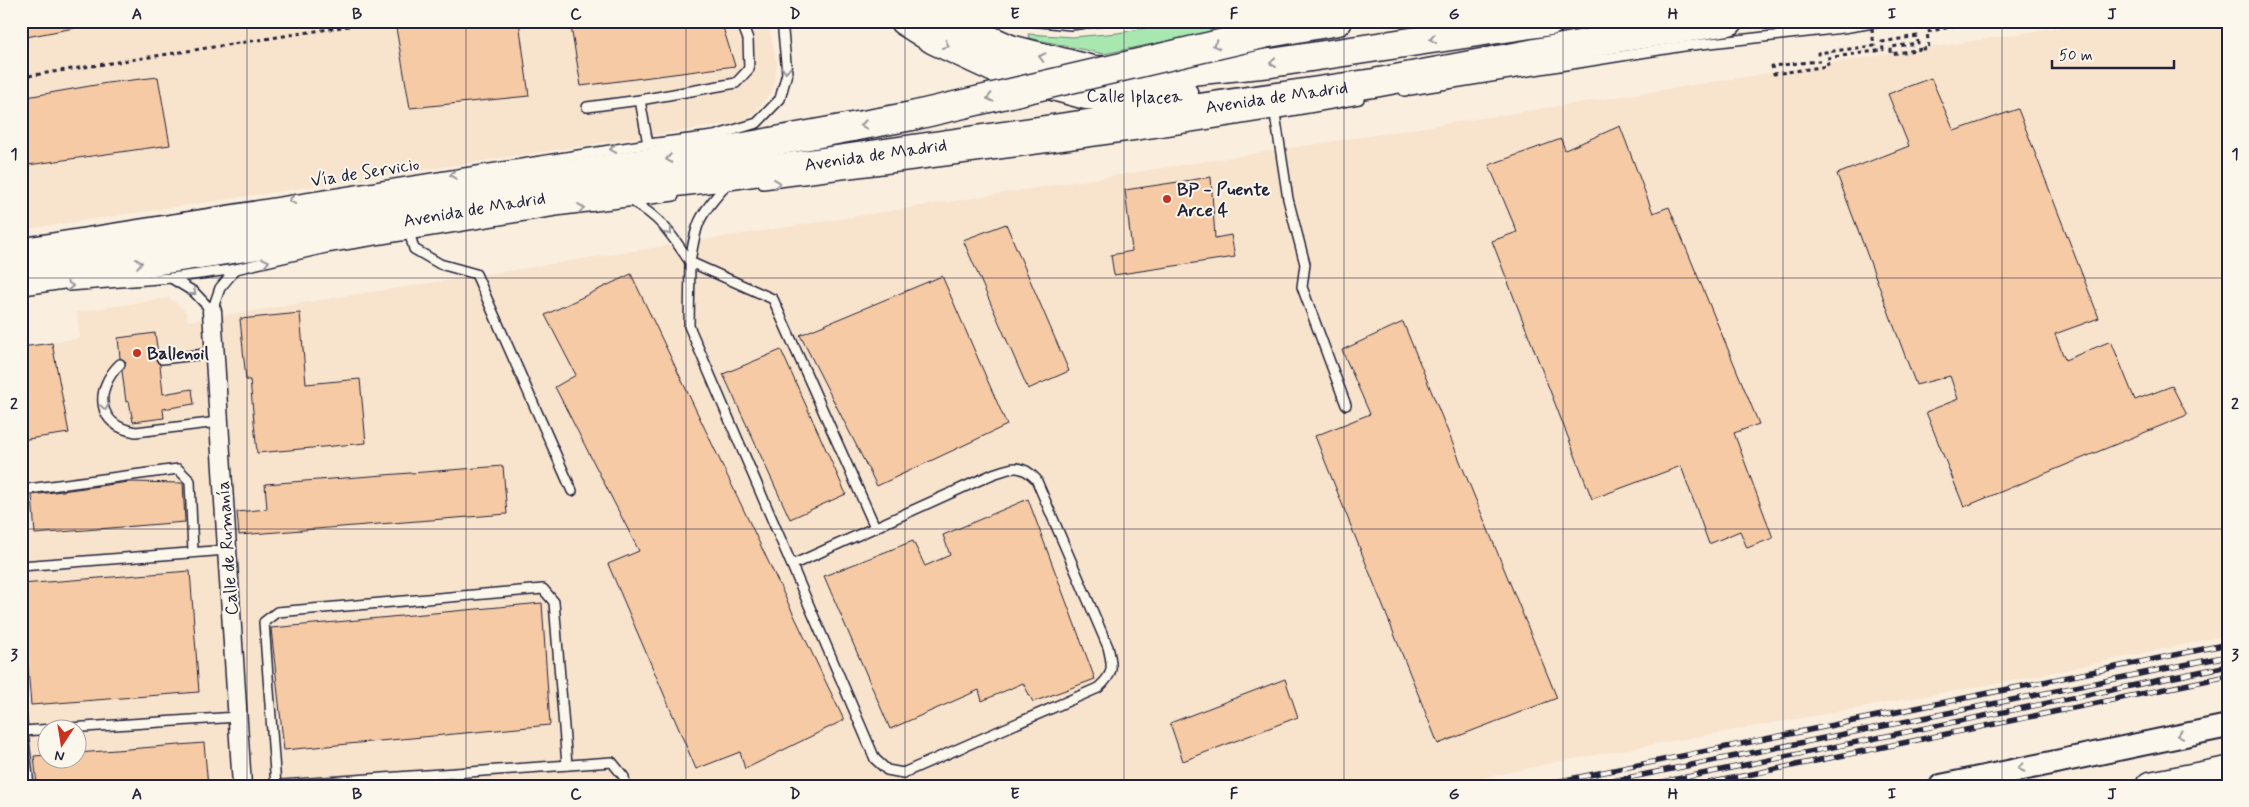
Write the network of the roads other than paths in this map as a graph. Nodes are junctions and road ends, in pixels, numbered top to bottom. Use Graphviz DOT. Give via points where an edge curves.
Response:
graph roads {
  1 [pos="741,21"];
  2 [pos="782,21"];
  3 [pos="904,21"];
  4 [pos="947,21"];
  5 [pos="1031,21"];
  6 [pos="1100,21"];
  7 [pos="1338,21"];
  8 [pos="1551,21"];
  9 [pos="1729,21"];
  10 [pos="1886,21"];
  11 [pos="1617,38"];
  12 [pos="1392,93"];
  13 [pos="1372,96"];
  14 [pos="640,100"];
  15 [pos="587,107"];
  16 [pos="1276,114"];
  17 [pos="648,144"];
  18 [pos="752,186"];
  19 [pos="704,192"];
  20 [pos="686,194"];
  21 [pos="632,201"];
  22 [pos="410,235"];
  23 [pos="21,243"];
  24 [pos="21,251"];
  25 [pos="63,252"];
  26 [pos="21,258"];
  27 [pos="690,262"];
  28 [pos="236,269"];
  29 [pos="171,278"];
  30 [pos="21,281"];
  31 [pos="21,288"];
  32 [pos="212,311"];
  33 [pos="214,353"];
  34 [pos="162,359"];
  35 [pos="120,364"];
  36 [pos="1346,405"];
  37 [pos="218,422"];
  38 [pos="21,490"];
  39 [pos="572,491"];
  40 [pos="875,527"];
  41 [pos="227,550"];
  42 [pos="193,552"];
  43 [pos="792,565"];
  44 [pos="21,566"];
  45 [pos="21,712"];
  46 [pos="237,717"];
  47 [pos="2228,726"];
  48 [pos="23,731"];
  49 [pos="567,765"];
  50 [pos="2228,765"];
  51 [pos="2228,771"];
  52 [pos="2195,776"];
  53 [pos="29,786"];
  54 [pos="242,786"];
  55 [pos="268,786"];
  56 [pos="276,786"];
  57 [pos="625,786"];
  58 [pos="1942,786"];
  59 [pos="2150,786"];
  1 -- 14 [label="lane" via="748,39 749,69 736,83"];
  2 -- 17 [label="lane, Vía de Servicio, one-way" via="787,73 780,99 758,123 714,136"];
  3 -- 11 [label="main road, Calle Iplacea, one-way" via="934,40 1005,73 1086,95 1140,97 1271,85"];
  8 -- 4 [label="main road, Calle Iplacea, one-way" via="1311,58 1170,74 1093,70 1010,49"];
  5 -- 6 [label="lane" via="1071,26"];
  7 -- 25 [label="main road, Avenida de Madrid, one-way, bridge" via="1264,34 912,116 717,152"];
  9 -- 11 [label="main road, Avenida de Madrid"];
  10 -- 12 [label="lane" via="1684,46"];
  30 -- 11 [label="main road, Avenida de Madrid, one-way" via="553,196 719,177 1374,83"];
  13 -- 16 [label="lane"];
  14 -- 15 [label="lane"];
  14 -- 17 [label="lane"];
  18 -- 16 [label="lane, one-way" via="1043,149"];
  16 -- 36 [label="lane" via="1288,199 1305,264 1302,287"];
  17 -- 23 [label="lane, Vía de Servicio, one-way"];
  19 -- 27 [label="lane" via="728,189 707,208 696,226"];
  20 -- 21 [label="lane"];
  22 -- 21 [label="lane, one-way"];
  21 -- 27 [label="lane, one-way" via="658,219"];
  28 -- 22 [label="lane, one-way" via="326,248"];
  22 -- 39 [label="lane" via="414,249 440,264 476,274"];
  24 -- 25 [label="lane"];
  25 -- 26 [label="main road, Avenida de Madrid"];
  27 -- 40 [label="lane" via="773,299"];
  27 -- 43 [label="lane" via="689,326"];
  28 -- 29 [label="lane"];
  28 -- 32 [label="lane, Calle de Rumanía" via="220,288"];
  31 -- 29 [label="lane, one-way"];
  29 -- 32 [label="lane, one-way" via="194,292"];
  32 -- 33 [label="street, Calle de Rumanía"];
  33 -- 34 [label="lane"];
  33 -- 37 [label="street, Calle de Rumanía"];
  35 -- 37 [label="lane, one-way" via="109,374 103,394 104,411 109,421 124,430 136,432"];
  37 -- 41 [label="street, Calle de Rumanía"];
  38 -- 42 [label="lane" via="178,469 190,481"];
  40 -- 43 [label="lane"];
  40 -- 43 [label="lane" via="1010,467 1026,469 1036,479 1108,647 1112,664 1109,678 1098,688 903,773 887,770 875,759"];
  41 -- 42 [label="lane"];
  41 -- 46 [label="street, Calle de Rumanía"];
  42 -- 44 [label="lane"];
  45 -- 48 [label="lane"];
  46 -- 48 [label="lane"];
  46 -- 54 [label="street, Calle de Rumanía"];
  47 -- 58 [label="street, one-way"];
  48 -- 53 [label="lane"];
  49 -- 56 [label="lane"];
  49 -- 56 [label="lane" via="554,602 543,589 277,612 264,622"];
  49 -- 57 [label="lane" via="612,762 624,777"];
  50 -- 52 [label="main road"];
  51 -- 52 [label="main road"];
  52 -- 59 [label="main road"];
  55 -- 56 [label="lane"];
}
